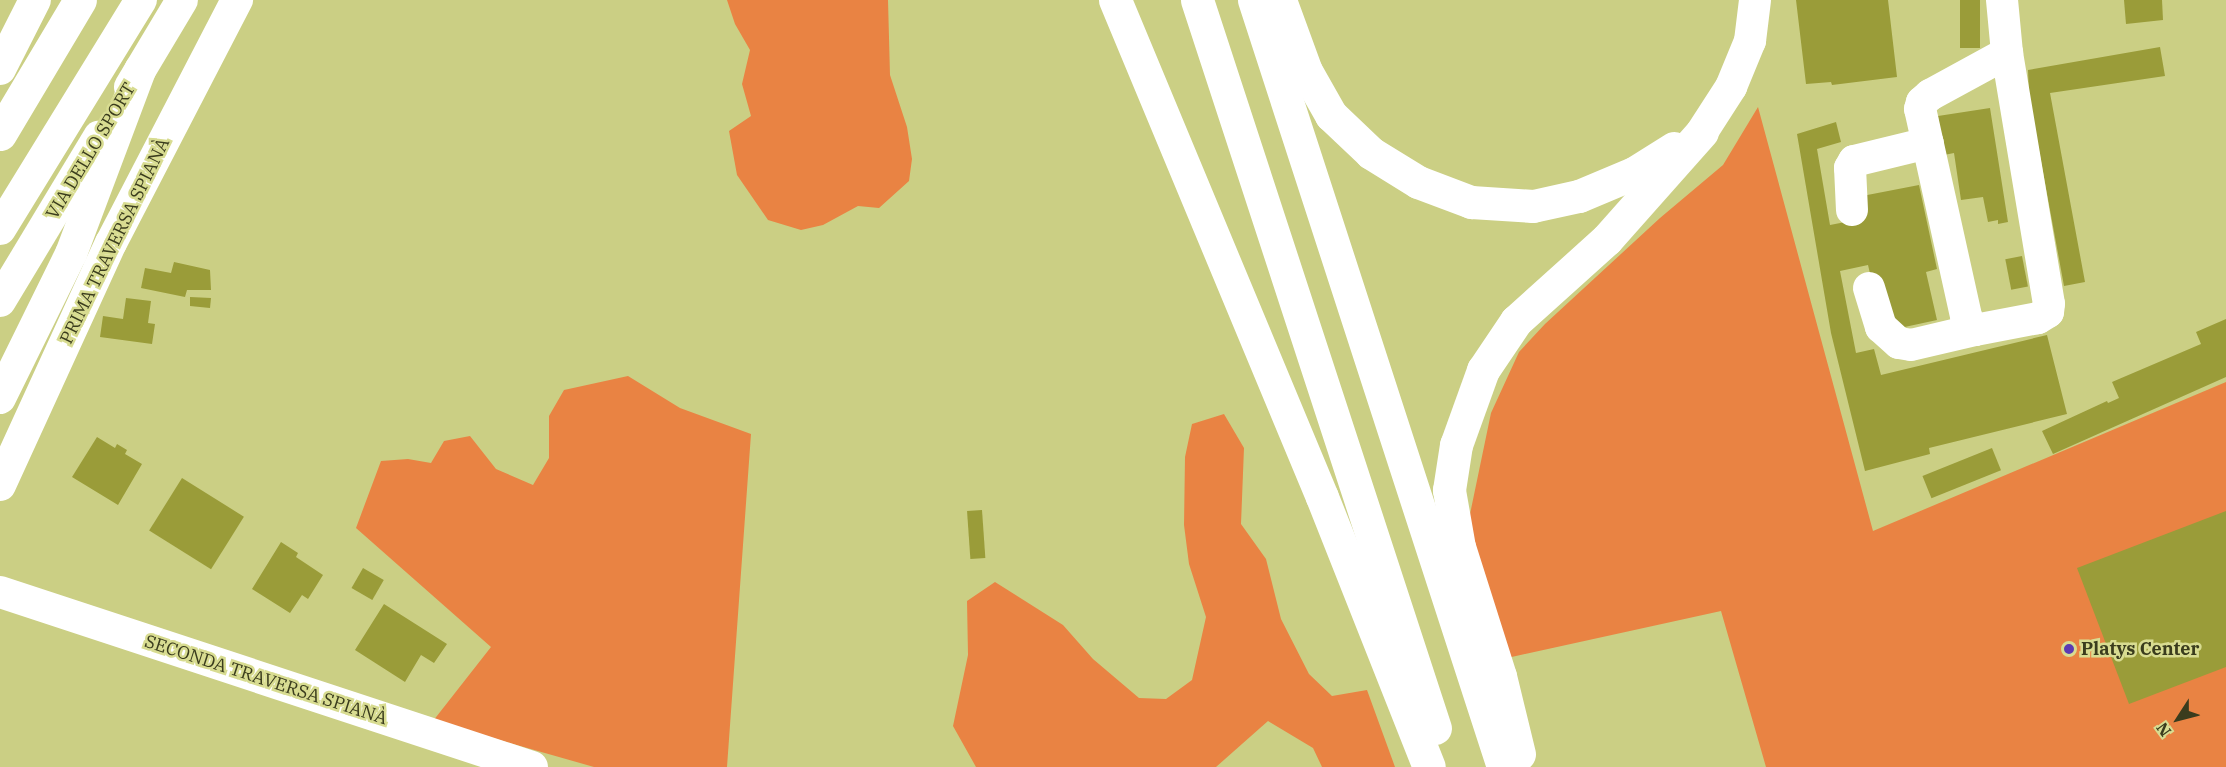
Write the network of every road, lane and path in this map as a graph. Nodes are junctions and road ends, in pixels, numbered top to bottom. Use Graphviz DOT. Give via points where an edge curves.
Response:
graph roads {
  1 [pos="35,0"];
  2 [pos="81,0"];
  3 [pos="141,0"];
  4 [pos="182,0"];
  5 [pos="237,0"];
  6 [pos="1115,0"];
  7 [pos="1197,0"];
  8 [pos="1254,0"];
  9 [pos="1280,0"];
  10 [pos="1755,0"];
  11 [pos="2002,0"];
  12 [pos="50,52"];
  13 [pos="2007,53"];
  14 [pos="0,69"];
  15 [pos="140,70"];
  16 [pos="1702,132"];
  17 [pos="0,134"];
  18 [pos="1928,143"];
  19 [pos="0,149"];
  20 [pos="1852,210"];
  21 [pos="0,229"];
  22 [pos="1869,288"];
  23 [pos="0,301"];
  24 [pos="1975,330"];
  25 [pos="0,398"];
  26 [pos="0,485"];
  27 [pos="0,592"];
  28 [pos="532,767"];
  29 [pos="1429,767"];
  30 [pos="1448,767"];
  31 [pos="1503,767"];
  32 [pos="1522,767"];
  1 -- 14 [label="street"];
  2 -- 12 [label="highway"];
  3 -- 21 [label="street, VIA DELLO SPORT"];
  4 -- 15 [label="street, VIA DELLO SPORT"];
  5 -- 26 [label="street, PRIMA TRAVERSA SPIANÀ" via="111,243"];
  6 -- 29 [label="highway" via="1318,486"];
  7 -- 30 [label="highway"];
  8 -- 31 [label="highway"];
  9 -- 16 [label="highway" via="1306,71 1331,115 1371,153 1418,182 1471,202 1533,206 1579,196 1634,173"];
  10 -- 16 [label="street" via="1750,41 1731,87"];
  11 -- 13 [label="street"];
  12 -- 17 [label="highway"];
  12 -- 19 [label="highway"];
  13 -- 18 [label="street" via="1922,102"];
  13 -- 24 [label="street" via="2049,304 2048,312 2038,318"];
  15 -- 23 [label="street, VIA DELLO SPORT"];
  15 -- 25 [label="street" via="71,254"];
  16 -- 32 [label="highway" via="1607,238 1516,321 1483,370 1456,445 1449,490 1459,547 1500,676"];
  18 -- 20 [label="street" via="1854,161 1850,168"];
  18 -- 24 [label="street" via="1965,316"];
  22 -- 24 [label="street" via="1881,327 1899,343 1911,345"];
  27 -- 28 [label="street, SECONDA TRAVERSA SPIANÀ"];
}
